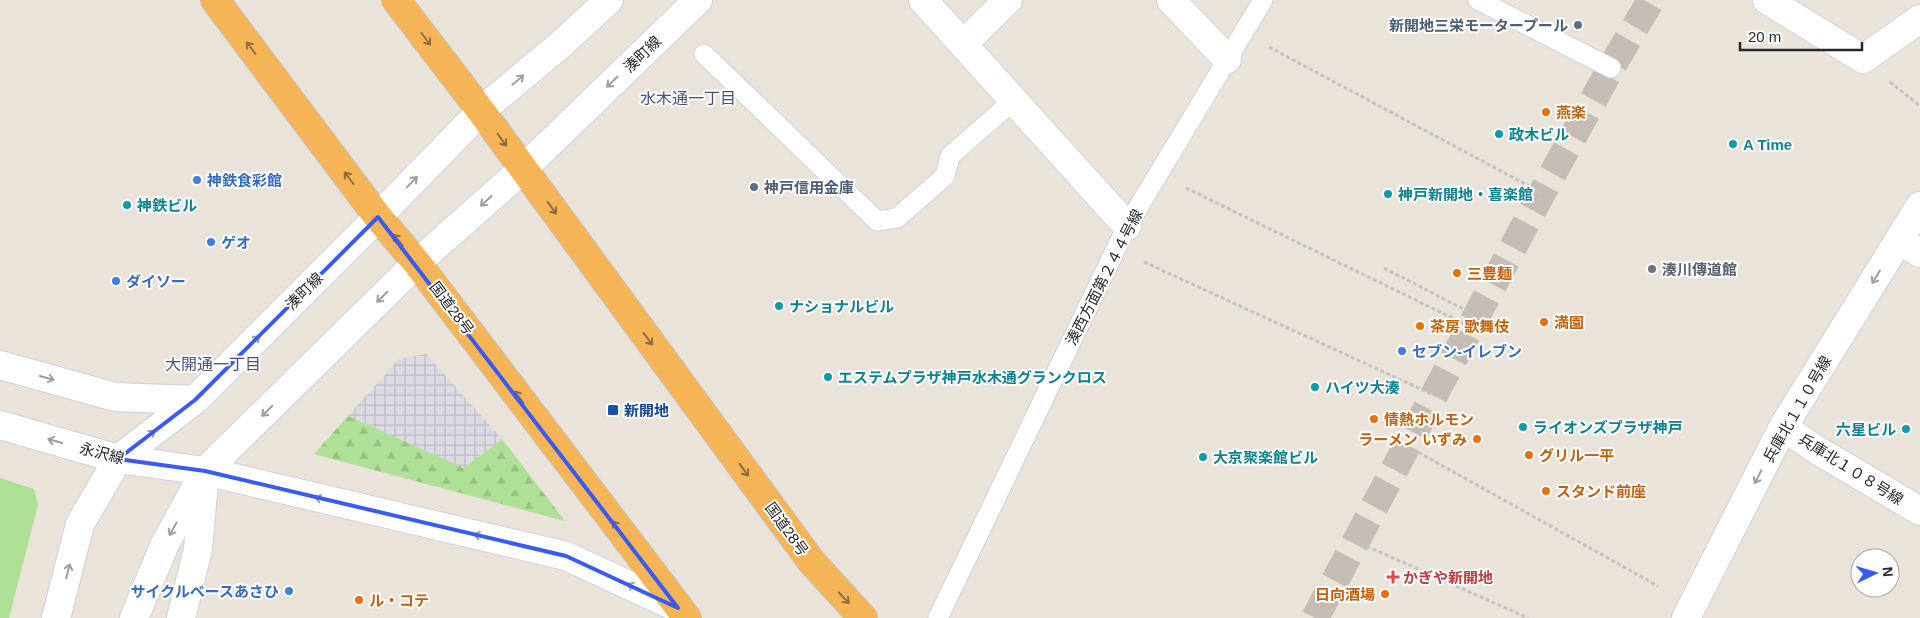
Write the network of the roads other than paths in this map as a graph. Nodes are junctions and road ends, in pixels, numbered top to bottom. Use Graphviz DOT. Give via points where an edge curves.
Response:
graph roads {
  1 [pos="215,0"];
  2 [pos="396,0"];
  3 [pos="609,0"];
  4 [pos="698,0"];
  5 [pos="923,0"];
  6 [pos="1008,0"];
  7 [pos="1171,0"];
  8 [pos="1262,0"];
  9 [pos="1478,0"];
  10 [pos="1767,0"];
  11 [pos="1920,19"];
  12 [pos="963,44"];
  13 [pos="704,54"];
  14 [pos="1227,59"];
  15 [pos="1611,68"];
  16 [pos="1013,101"];
  17 [pos="480,111"];
  18 [pos="523,169"];
  19 [pos="1920,206"];
  20 [pos="378,217"];
  21 [pos="1121,238"];
  22 [pos="1909,247"];
  23 [pos="417,263"];
  24 [pos="0,365"];
  25 [pos="195,400"];
  26 [pos="0,425"];
  27 [pos="1783,427"];
  28 [pos="118,459"];
  29 [pos="205,471"];
  30 [pos="1920,511"];
  31 [pos="682,613"];
  32 [pos="56,618"];
  33 [pos="134,618"];
  34 [pos="181,618"];
  35 [pos="863,618"];
  36 [pos="938,618"];
  37 [pos="1686,618"];
  20 -- 1 [label="highway, 国道28号, one-way"];
  2 -- 17 [label="highway, 国道28号, one-way"];
  17 -- 3 [label="street, 湊町線, one-way"];
  4 -- 18 [label="street, 湊町線, one-way"];
  5 -- 12 [label="street"];
  6 -- 12 [label="street"];
  7 -- 14 [label="street"];
  8 -- 14 [label="lane, 湊西方面第２４４号線"];
  9 -- 15 [label="lane"];
  10 -- 11 [label="street" via="1863,59"];
  12 -- 16 [label="street"];
  13 -- 16 [label="lane" via="877,221 897,218 944,176 950,156"];
  14 -- 21 [label="lane, 湊西方面第２４４号線"];
  16 -- 21 [label="street"];
  17 -- 18 [label="highway, 国道28号, one-way"];
  20 -- 17 [label="street, 湊町線, one-way"];
  18 -- 23 [label="street, 湊町線, one-way"];
  18 -- 35 [label="highway, 国道28号, one-way" via="810,561"];
  19 -- 22 [label="street, 兵庫北１１０号線"];
  23 -- 20 [label="highway, 国道28号, one-way"];
  25 -- 20 [label="street, 湊町線, one-way"];
  21 -- 36 [label="lane, 湊西方面第２４４号線"];
  22 -- 27 [label="street, 兵庫北１１０号線, one-way"];
  23 -- 29 [label="street, 湊町線, one-way"];
  31 -- 23 [label="highway, 国道28号, one-way"];
  24 -- 25 [label="street, one-way" via="114,397"];
  28 -- 25 [label="street, 湊町線, one-way"];
  28 -- 26 [label="street, 永沢線, one-way"];
  27 -- 30 [label="street, 兵庫北１０８号線"];
  27 -- 37 [label="street, 兵庫北１１０号線, one-way"];
  28 -- 29 [label="street, 永沢線"];
  32 -- 28 [label="street, 湊町線, one-way" via="80,524"];
  31 -- 29 [label="street, 永沢線, one-way" via="566,556"];
  29 -- 33 [label="street, 湊町線, one-way" via="165,544"];
  29 -- 34 [label="street" via="198,549"];
}
